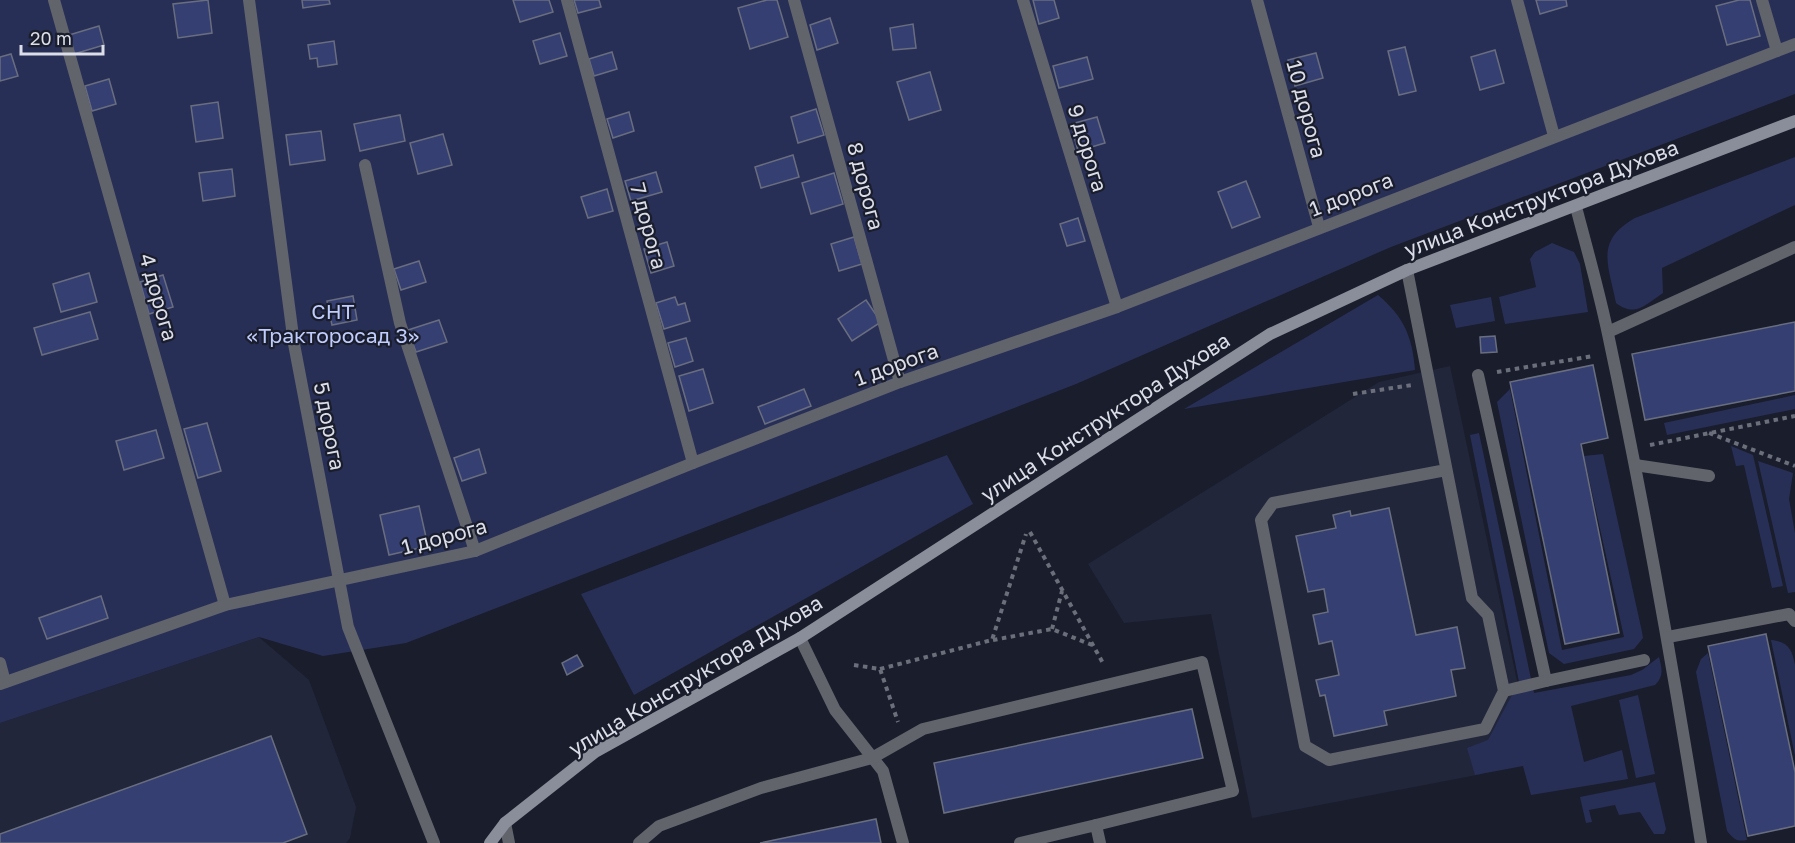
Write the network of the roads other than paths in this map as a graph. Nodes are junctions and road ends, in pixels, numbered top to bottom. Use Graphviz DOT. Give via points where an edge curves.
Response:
graph roads {
  1 [pos="54,0"];
  2 [pos="249,0"];
  3 [pos="567,0"];
  4 [pos="794,0"];
  5 [pos="1023,0"];
  6 [pos="1257,0"];
  7 [pos="1517,0"];
  8 [pos="1762,0"];
  9 [pos="1795,44"];
  10 [pos="1777,51"];
  11 [pos="1795,121"];
  12 [pos="1554,136"];
  13 [pos="365,165"];
  14 [pos="1576,207"];
  15 [pos="1319,227"];
  16 [pos="1795,247"];
  17 [pos="1407,270"];
  18 [pos="1117,307"];
  19 [pos="1608,332"];
  20 [pos="1478,375"];
  21 [pos="900,382"];
  22 [pos="693,463"];
  23 [pos="1635,465"];
  24 [pos="1446,470"];
  25 [pos="1709,476"];
  26 [pos="475,551"];
  27 [pos="340,580"];
  28 [pos="225,605"];
  29 [pos="1795,621"];
  30 [pos="1668,637"];
  31 [pos="800,638"];
  32 [pos="1644,660"];
  33 [pos="0,663"];
  34 [pos="1546,681"];
  35 [pos="3,683"];
  36 [pos="1504,691"];
  37 [pos="872,758"];
  38 [pos="504,823"];
  39 [pos="1096,825"];
  40 [pos="434,843"];
  41 [pos="490,843"];
  42 [pos="509,843"];
  43 [pos="639,843"];
  44 [pos="903,843"];
  45 [pos="1020,843"];
  46 [pos="1100,843"];
  47 [pos="1701,843"];
  1 -- 28 [label="street, 4 дорога"];
  2 -- 27 [label="street, 5 дорога" via="294,344"];
  3 -- 22 [label="street, 7 дорога"];
  4 -- 21 [label="street, 8 дорога"];
  5 -- 18 [label="street, 9 дорога"];
  6 -- 15 [label="street, 10 дорога"];
  7 -- 12 [label="street"];
  8 -- 10 [label="street"];
  9 -- 10 [label="street, 1 дорога"];
  10 -- 12 [label="street, 1 дорога"];
  11 -- 14 [label="street, улица Конструктора Духова"];
  12 -- 15 [label="street, 1 дорога"];
  13 -- 26 [label="street" via="400,323"];
  14 -- 17 [label="street, улица Конструктора Духова"];
  14 -- 19 [label="street"];
  15 -- 18 [label="street, 1 дорога"];
  16 -- 19 [label="street"];
  17 -- 24 [label="street"];
  17 -- 31 [label="street, улица Конструктора Духова" via="1270,334"];
  18 -- 21 [label="street, 1 дорога"];
  19 -- 23 [label="street"];
  20 -- 34 [label="street"];
  21 -- 22 [label="street, 1 дорога"];
  22 -- 26 [label="street, 1 дорога"];
  23 -- 25 [label="street"];
  23 -- 30 [label="street"];
  24 -- 36 [label="street" via="1472,598 1488,615"];
  24 -- 36 [label="street" via="1273,503 1261,520 1305,746 1329,760 1485,729"];
  26 -- 27 [label="street, 1 дорога"];
  27 -- 28 [label="street, 1 дорога"];
  27 -- 40 [label="street, 5 дорога" via="348,627"];
  28 -- 35 [label="street, 1 дорога"];
  29 -- 30 [label="street" via="1790,614"];
  30 -- 47 [label="street"];
  31 -- 37 [label="street" via="835,710"];
  31 -- 38 [label="street, улица Конструктора Духова" via="595,752"];
  32 -- 34 [label="street"];
  33 -- 35 [label="street"];
  34 -- 36 [label="street"];
  37 -- 39 [label="street" via="923,729 1202,662 1233,791"];
  37 -- 43 [label="street" via="762,788 659,826"];
  37 -- 44 [label="street" via="883,771"];
  38 -- 41 [label="street, улица Конструктора Духова"];
  38 -- 42 [label="street"];
  39 -- 45 [label="street"];
  39 -- 46 [label="street"];
}
